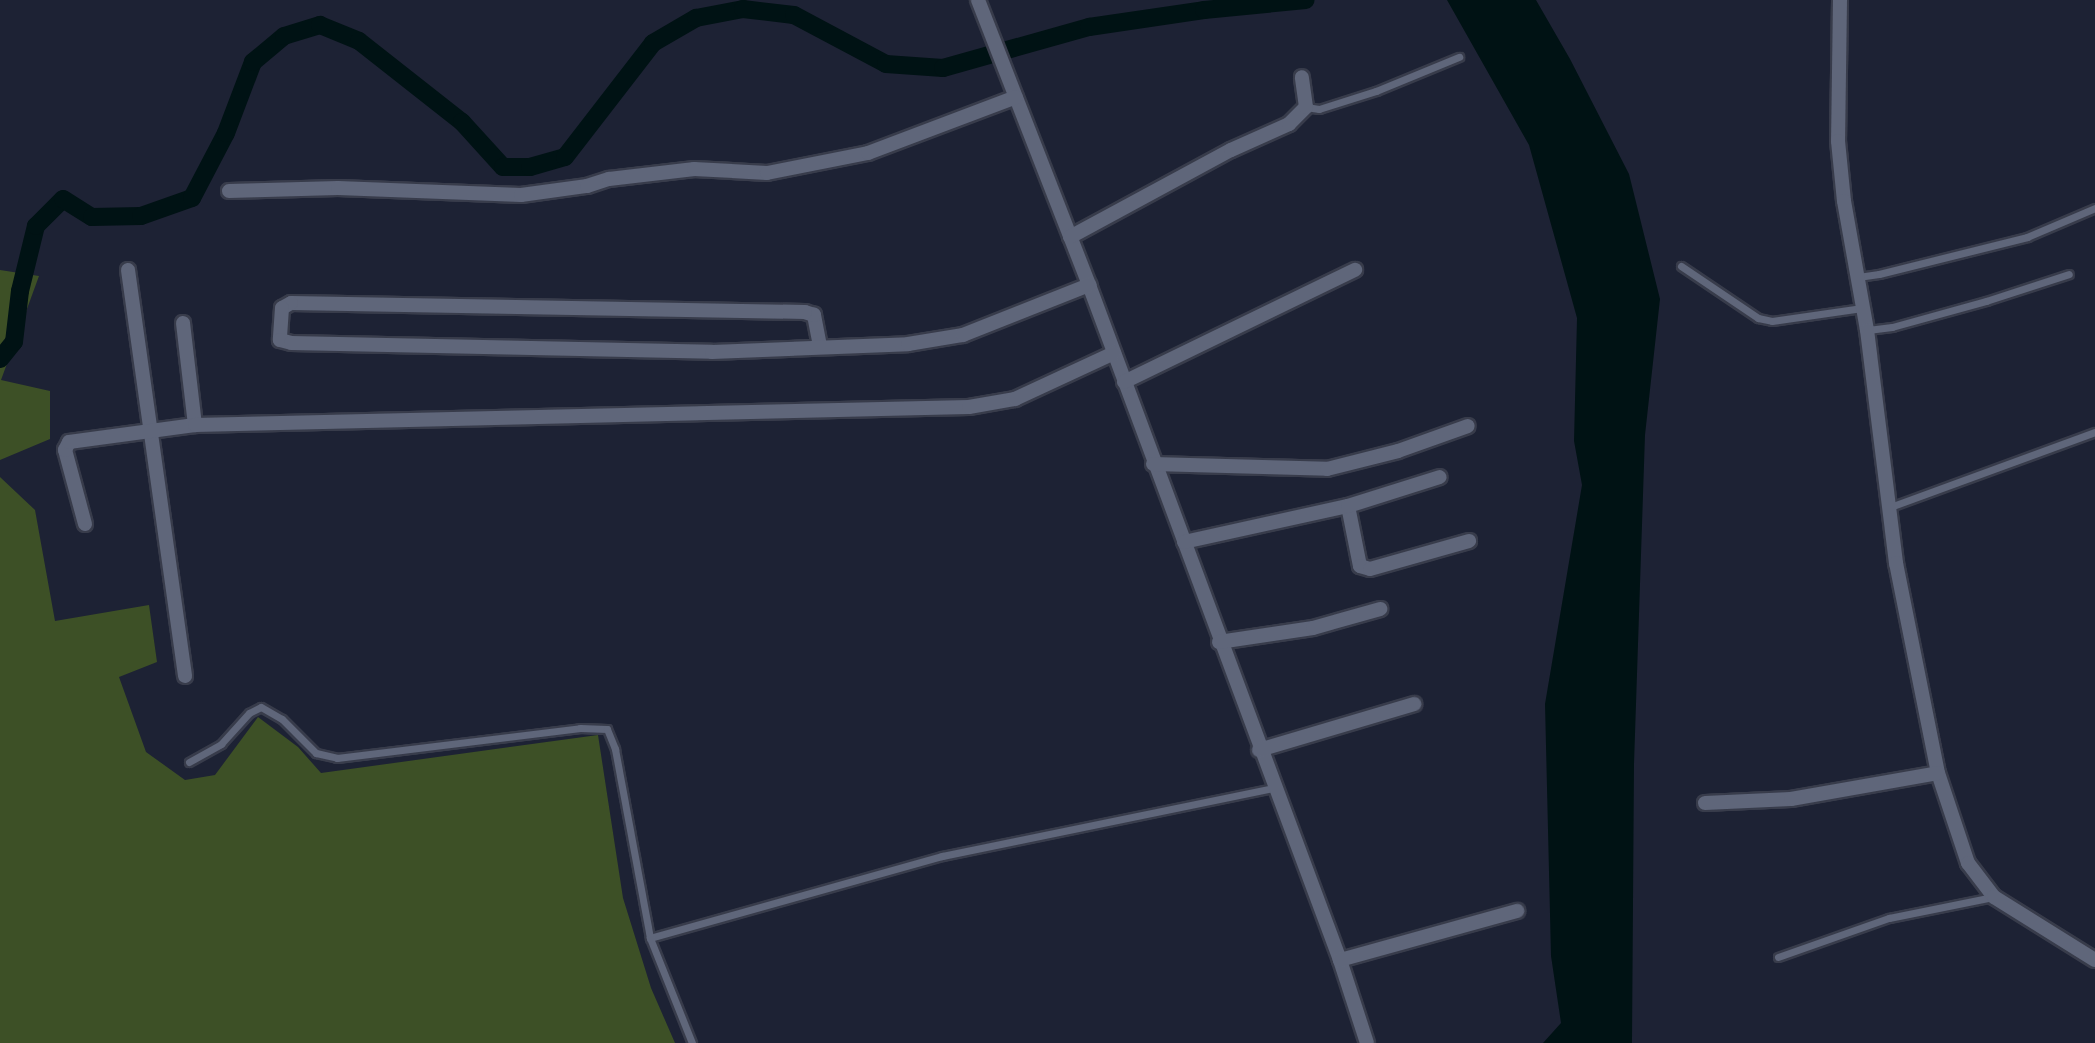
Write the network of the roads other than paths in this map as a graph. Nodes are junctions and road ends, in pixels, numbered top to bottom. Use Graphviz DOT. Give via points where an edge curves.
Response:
graph roads {
  1 [pos="978,0"];
  2 [pos="1840,0"];
  3 [pos="1459,57"];
  4 [pos="1302,77"];
  5 [pos="1015,95"];
  6 [pos="1306,107"];
  7 [pos="229,191"];
  8 [pos="2095,208"];
  9 [pos="1070,237"];
  10 [pos="1681,266"];
  11 [pos="1354,270"];
  12 [pos="128,271"];
  13 [pos="2069,274"];
  14 [pos="1857,277"];
  15 [pos="1089,285"];
  16 [pos="1862,308"];
  17 [pos="183,323"];
  18 [pos="1867,330"];
  19 [pos="820,346"];
  20 [pos="1114,353"];
  21 [pos="1124,382"];
  22 [pos="195,425"];
  23 [pos="1468,426"];
  24 [pos="149,430"];
  25 [pos="2095,432"];
  26 [pos="1153,464"];
  27 [pos="1440,477"];
  28 [pos="1348,506"];
  29 [pos="1890,507"];
  30 [pos="85,524"];
  31 [pos="1469,541"];
  32 [pos="1184,542"];
  33 [pos="1380,609"];
  34 [pos="1219,642"];
  35 [pos="185,676"];
  36 [pos="1414,704"];
  37 [pos="1259,750"];
  38 [pos="189,762"];
  39 [pos="1938,773"];
  40 [pos="1274,788"];
  41 [pos="1705,803"];
  42 [pos="1994,897"];
  43 [pos="1517,911"];
  44 [pos="650,938"];
  45 [pos="1778,957"];
  46 [pos="1340,960"];
  47 [pos="2095,960"];
  48 [pos="692,1043"];
  49 [pos="1367,1043"];
  1 -- 5 [label="street"];
  2 -- 14 [label="street" via="1838,141"];
  3 -- 6 [label="lane" via="1376,91 1319,109"];
  4 -- 6 [label="street"];
  5 -- 7 [label="street" via="868,153 766,173 681,170 521,195 338,188"];
  5 -- 9 [label="street"];
  6 -- 9 [label="street" via="1289,124"];
  8 -- 14 [label="lane" via="2027,237"];
  9 -- 15 [label="street"];
  10 -- 16 [label="lane" via="1758,318 1772,321"];
  11 -- 21 [label="street"];
  12 -- 24 [label="street"];
  13 -- 18 [label="lane" via="1962,308"];
  14 -- 16 [label="street"];
  15 -- 19 [label="street" via="963,335 908,344"];
  15 -- 20 [label="street"];
  16 -- 18 [label="street"];
  17 -- 22 [label="street"];
  18 -- 29 [label="street"];
  19 -- 19 [label="street" via="814,315 805,312 291,303 282,307 280,340 291,344 712,352"];
  20 -- 21 [label="street"];
  20 -- 22 [label="street" via="1015,399 969,407"];
  21 -- 26 [label="street"];
  22 -- 24 [label="street"];
  23 -- 26 [label="street" via="1398,452 1327,469"];
  24 -- 30 [label="street" via="69,442 65,450"];
  24 -- 35 [label="street"];
  25 -- 29 [label="lane"];
  26 -- 32 [label="street"];
  27 -- 28 [label="street"];
  28 -- 31 [label="street" via="1360,566 1370,569"];
  28 -- 32 [label="street"];
  29 -- 39 [label="street" via="1896,562"];
  32 -- 34 [label="street"];
  33 -- 34 [label="street" via="1313,628"];
  34 -- 37 [label="street"];
  36 -- 37 [label="street"];
  37 -- 40 [label="street"];
  38 -- 44 [label="lane" via="220,744 249,713 261,707 282,719 316,754 337,758 580,728 607,729 615,749"];
  39 -- 41 [label="street" via="1791,799"];
  39 -- 42 [label="street" via="1968,863"];
  40 -- 44 [label="lane" via="942,856"];
  40 -- 46 [label="street"];
  42 -- 45 [label="lane" via="1889,918"];
  42 -- 47 [label="street"];
  43 -- 46 [label="street"];
  44 -- 48 [label="lane"];
  46 -- 49 [label="street"];
}
